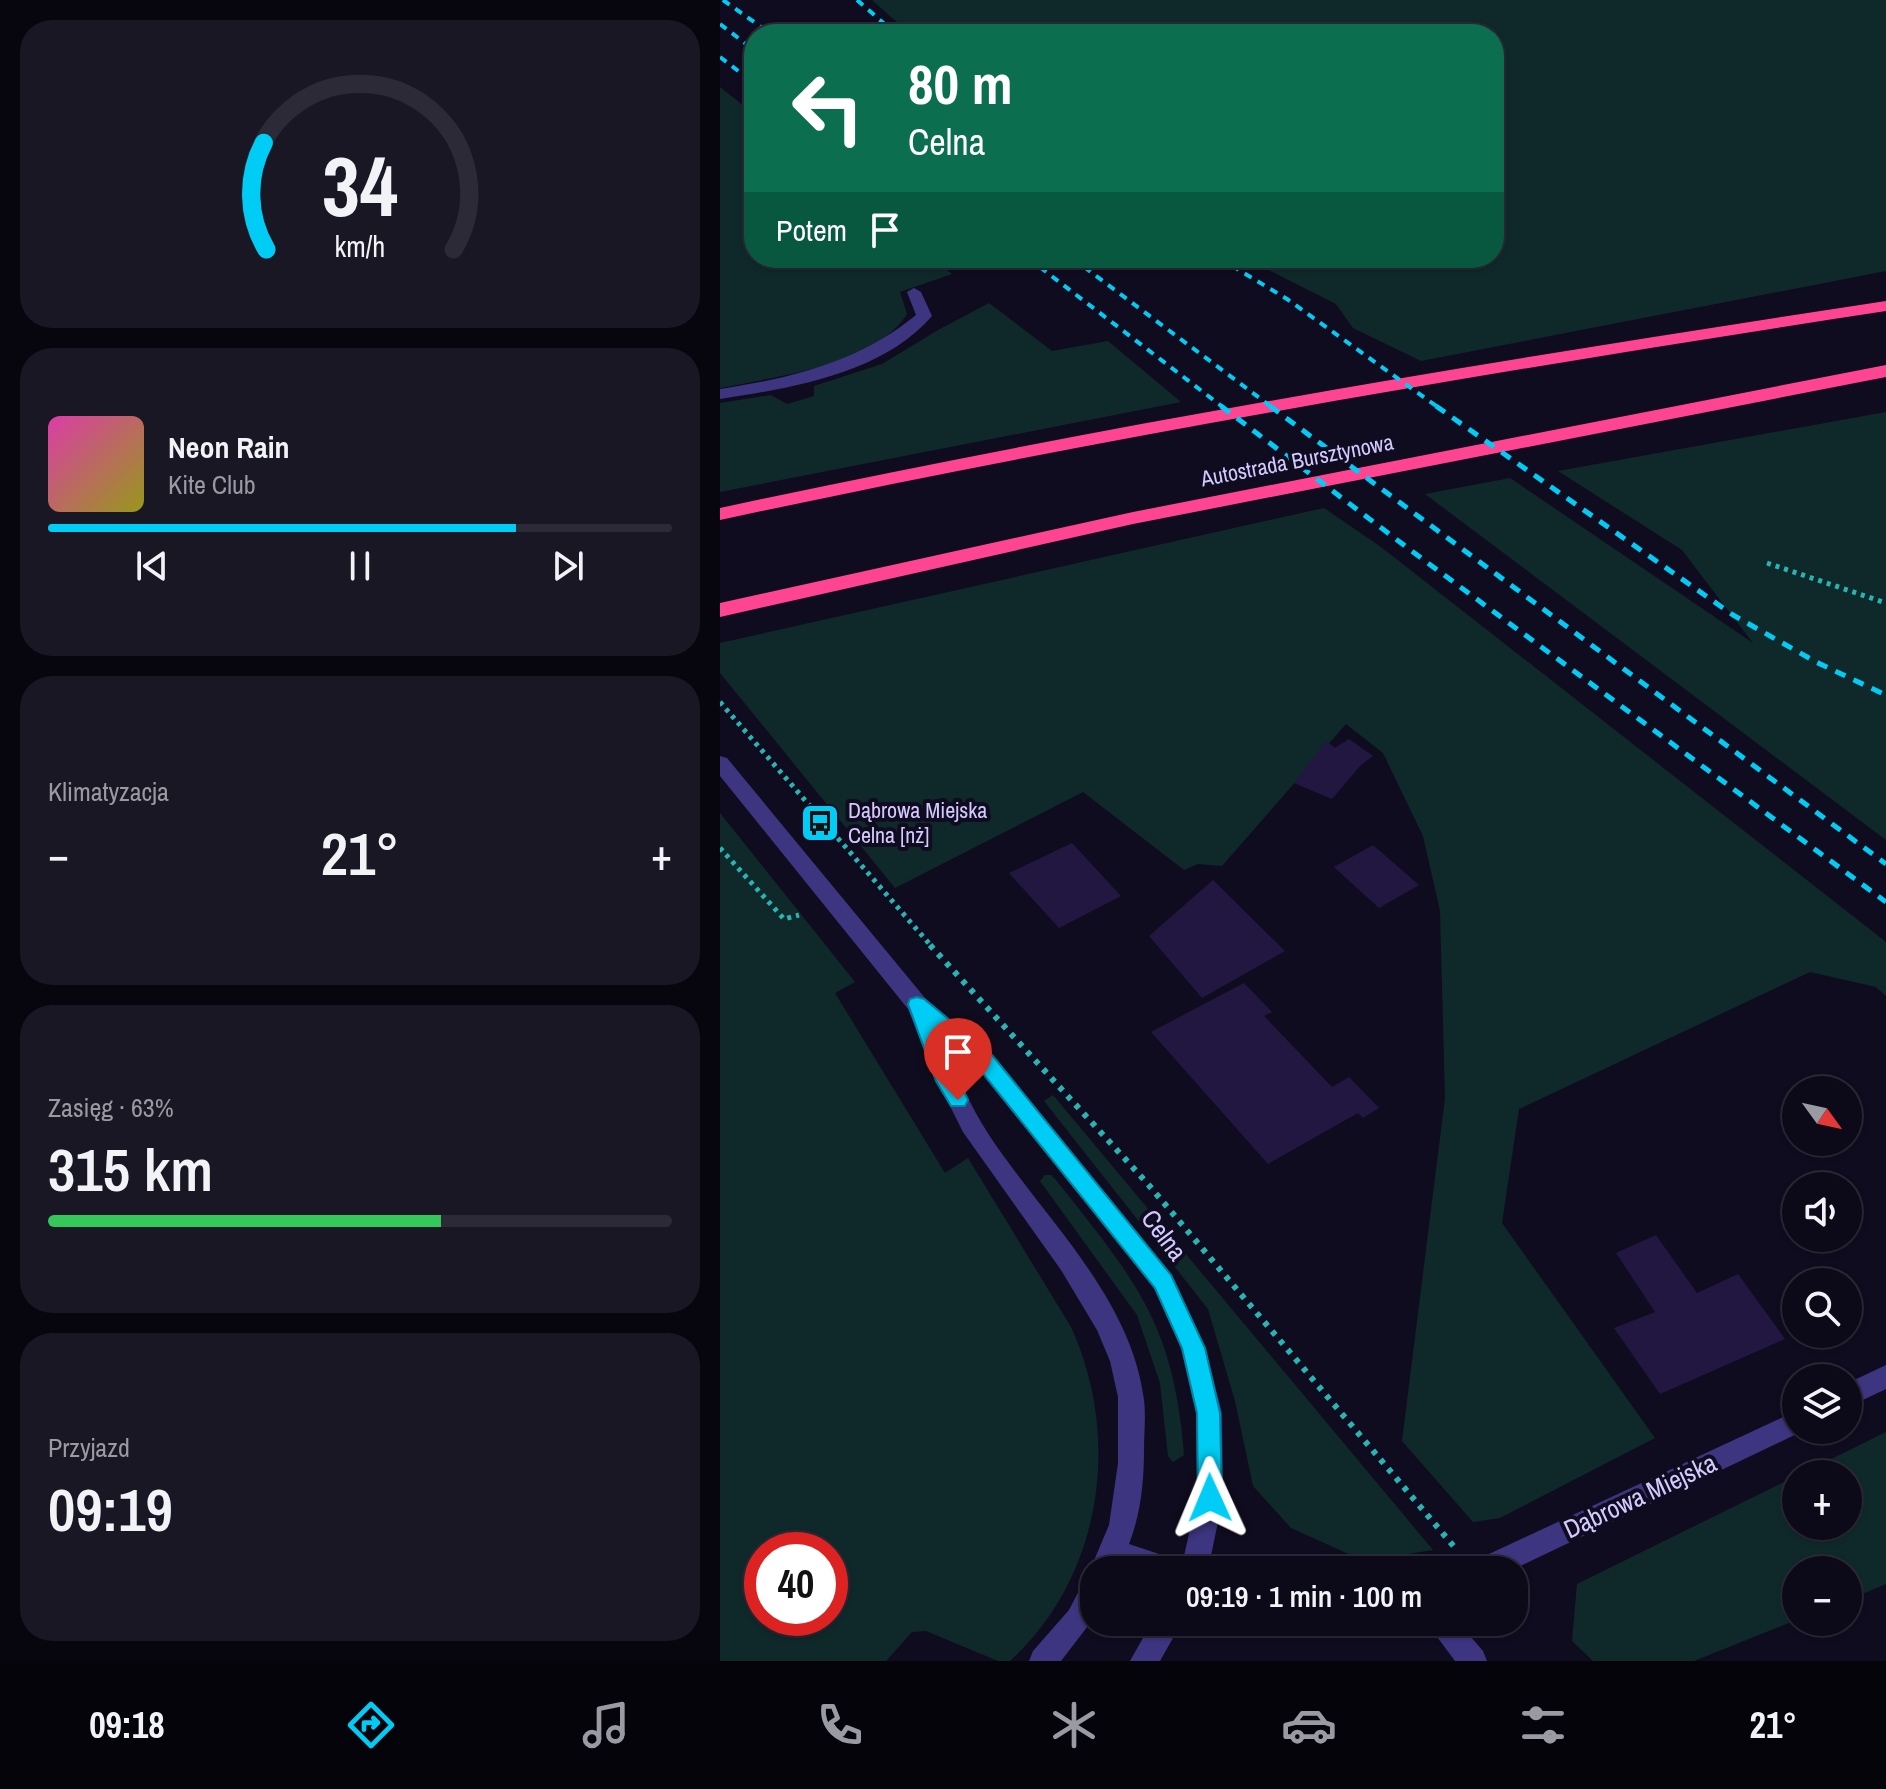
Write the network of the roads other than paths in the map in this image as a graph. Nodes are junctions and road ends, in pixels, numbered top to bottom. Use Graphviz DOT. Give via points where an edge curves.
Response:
graph roads {
  1 [pos="914,292"];
  2 [pos="1886,306"];
  3 [pos="1886,371"];
  4 [pos="720,394"];
  5 [pos="720,514"];
  6 [pos="720,610"];
  7 [pos="720,763"];
  8 [pos="917,1004"];
  9 [pos="1886,1376"];
  10 [pos="1862,1389"];
  11 [pos="1782,1428"];
  12 [pos="1111,1556"];
  13 [pos="1197,1556"];
  14 [pos="1495,1556"];
  15 [pos="1080,1617"];
  16 [pos="1159,1636"];
  17 [pos="1452,1636"];
  18 [pos="1043,1661"];
  19 [pos="1144,1661"];
  20 [pos="1473,1661"];
  1 -- 4 [label="street" via="924,316 904,335 784,385"];
  2 -- 5 [label="highway" via="1169,422"];
  3 -- 6 [label="highway, Autostrada Bursztynowa" via="1164,512"];
  7 -- 8 [label="street, Celna"];
  8 -- 12 [label="street, Celna" via="947,1081 980,1140 1086,1290 1115,1341 1131,1398 1132,1489"];
  8 -- 13 [label="street, Celna" via="985,1061 1163,1282 1193,1348 1209,1413 1210,1498"];
  9 -- 10 [label="street"];
  11 -- 14 [label="street, Dąbrowa Miejska"];
  15 -- 18 [label="street"];
  16 -- 19 [label="street"];
  17 -- 20 [label="street"];
}
